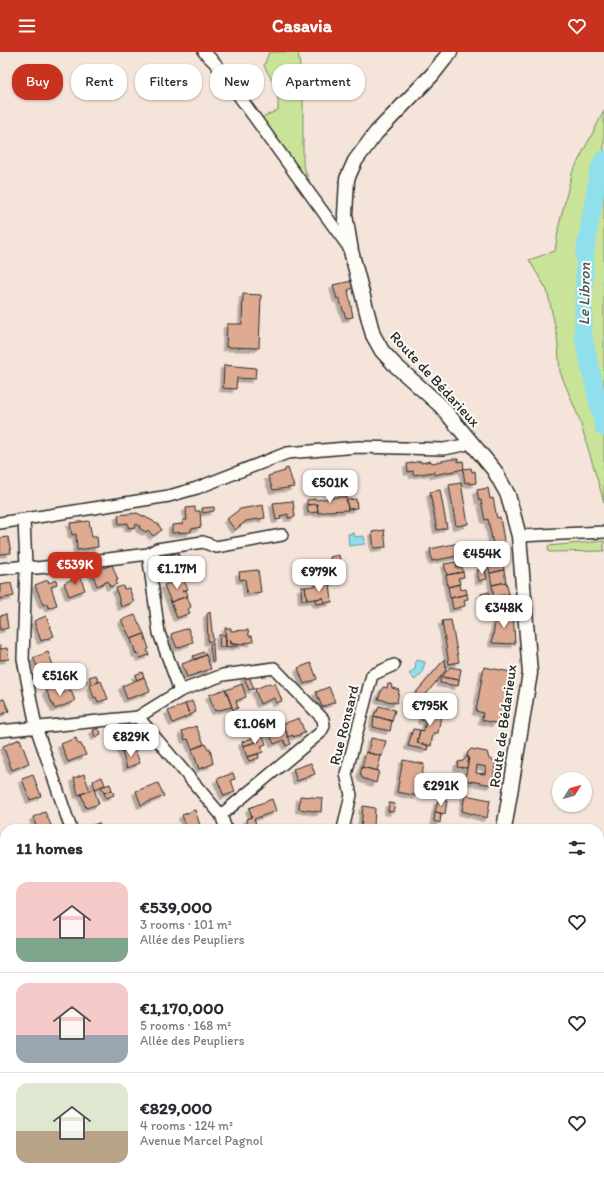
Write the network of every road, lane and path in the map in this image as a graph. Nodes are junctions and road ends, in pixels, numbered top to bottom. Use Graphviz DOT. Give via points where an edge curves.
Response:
graph roads {
  1 [pos="204,52"];
  2 [pos="450,52"];
  3 [pos="351,251"];
  4 [pos="469,441"];
  5 [pos="24,520"];
  6 [pos="0,523"];
  7 [pos="604,532"];
  8 [pos="282,535"];
  9 [pos="519,536"];
  10 [pos="148,554"];
  11 [pos="26,566"];
  12 [pos="0,569"];
  13 [pos="394,665"];
  14 [pos="180,691"];
  15 [pos="138,717"];
  16 [pos="36,727"];
  17 [pos="0,731"];
  18 [pos="221,815"];
  19 [pos="69,824"];
  20 [pos="224,824"];
  21 [pos="343,824"];
  22 [pos="505,824"];
  1 -- 3 [label="street"];
  2 -- 3 [label="street, Route de Bédarieux" via="432,75 376,133 355,161 347,179 345,215"];
  3 -- 4 [label="street, Route de Bédarieux" via="373,335 382,351 441,406"];
  4 -- 5 [label="street" via="464,445 444,449 358,447 287,453 197,488 169,496"];
  4 -- 9 [label="street, Route de Bédarieux" via="494,470 508,495"];
  5 -- 6 [label="street"];
  5 -- 11 [label="street"];
  7 -- 9 [label="street"];
  8 -- 10 [label="street" via="216,547 203,542 157,549"];
  9 -- 22 [label="street, Route de Bédarieux" via="530,674"];
  10 -- 11 [label="street" via="37,568"];
  10 -- 14 [label="street" via="159,633"];
  11 -- 12 [label="street"];
  11 -- 16 [label="street" via="23,659"];
  13 -- 21 [label="street, Rue Ronsard" via="372,674 346,774 351,795"];
  14 -- 15 [label="street"];
  14 -- 18 [label="street" via="232,673 274,668 323,719 324,726 320,733"];
  15 -- 16 [label="street"];
  15 -- 18 [label="street"];
  16 -- 17 [label="street"];
  16 -- 19 [label="street"];
  18 -- 20 [label="street"];
}
